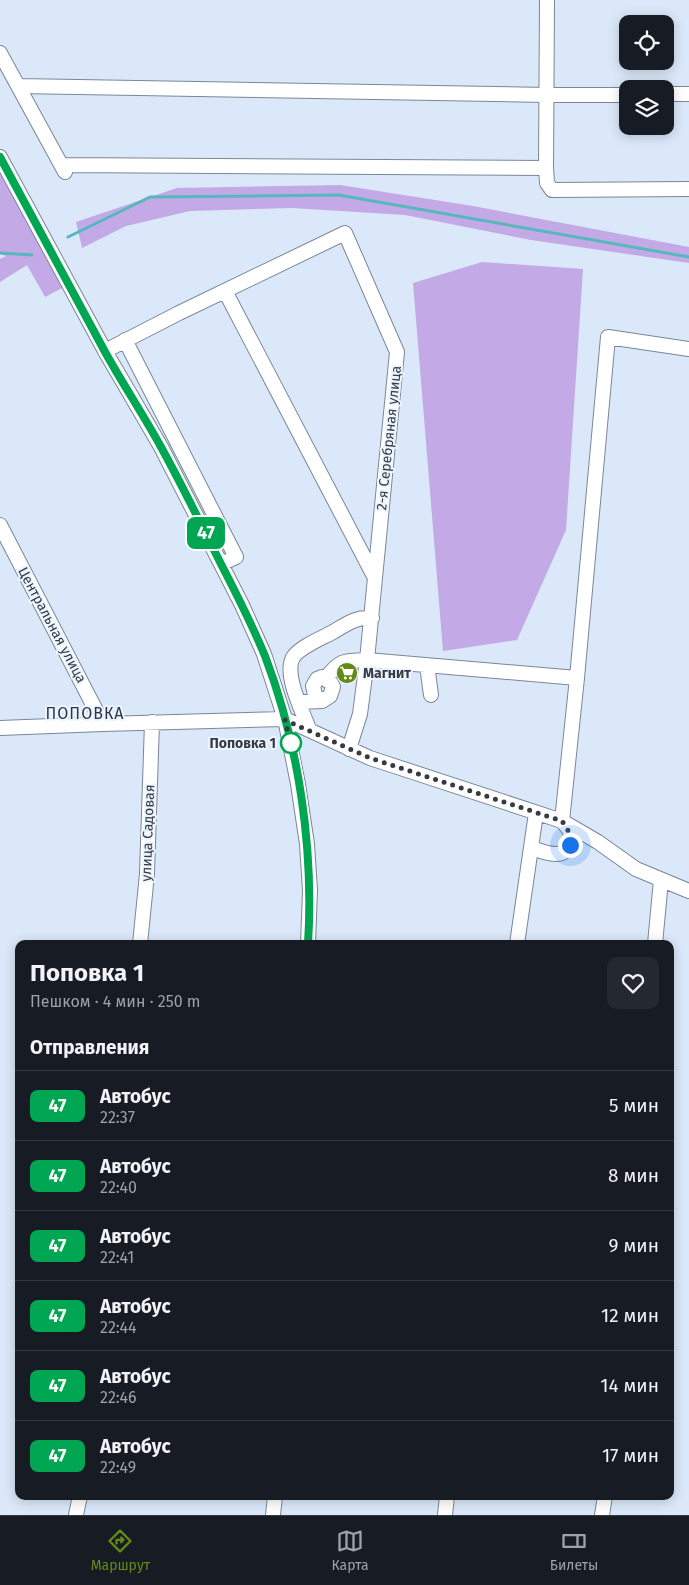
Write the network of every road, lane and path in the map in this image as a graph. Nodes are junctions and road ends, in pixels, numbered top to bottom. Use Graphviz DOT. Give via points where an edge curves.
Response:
graph roads {
  1 [pos="547,0"];
  2 [pos="0,53"];
  3 [pos="18,86"];
  4 [pos="619,94"];
  5 [pos="674,94"];
  6 [pos="689,94"];
  7 [pos="547,95"];
  8 [pos="0,156"];
  9 [pos="546,168"];
  10 [pos="689,190"];
  11 [pos="225,291"];
  12 [pos="125,340"];
  13 [pos="689,349"];
  14 [pos="105,351"];
  15 [pos="0,525"];
  16 [pos="221,564"];
  17 [pos="375,578"];
  18 [pos="372,618"];
  19 [pos="367,660"];
  20 [pos="427,665"];
  21 [pos="577,678"];
  22 [pos="431,695"];
  23 [pos="299,702"];
  24 [pos="285,720"];
  25 [pos="152,722"];
  26 [pos="103,724"];
  27 [pos="0,728"];
  28 [pos="309,729"];
  29 [pos="349,749"];
  30 [pos="536,814"];
  31 [pos="562,821"];
  32 [pos="531,848"];
  33 [pos="661,880"];
  34 [pos="689,891"];
  35 [pos="140,940"];
  36 [pos="308,940"];
  37 [pos="518,940"];
  38 [pos="655,940"];
  39 [pos="79,1500"];
  40 [pos="275,1500"];
  41 [pos="447,1500"];
  42 [pos="604,1500"];
  43 [pos="76,1515"];
  44 [pos="273,1515"];
  45 [pos="445,1515"];
  46 [pos="602,1515"];
  1 -- 7 [label="street"];
  2 -- 3 [label="street"];
  3 -- 7 [label="street"];
  3 -- 9 [label="street" via="63,168"];
  4 -- 7 [label="street"];
  5 -- 6 [label="street"];
  7 -- 9 [label="street"];
  8 -- 14 [label="street"];
  9 -- 10 [label="street" via="547,183 552,190"];
  11 -- 12 [label="street, 2-я Серебряная улица"];
  11 -- 17 [label="street"];
  11 -- 17 [label="street, 2-я Серебряная улица" via="345,233 397,352"];
  12 -- 14 [label="street, 2-я Серебряная улица"];
  12 -- 16 [label="street" via="236,557"];
  13 -- 21 [label="street" via="608,337"];
  14 -- 16 [label="street" via="161,446"];
  15 -- 26 [label="street, Центральная улица"];
  16 -- 24 [label="street" via="264,654"];
  17 -- 18 [label="street, 2-я Серебряная улица"];
  18 -- 19 [label="street, 2-я Серебряная улица"];
  18 -- 23 [label="street" via="359,618 294,656 290,675"];
  19 -- 20 [label="street"];
  19 -- 23 [label="street" via="339,664 326,678 332,683 332,692 327,699"];
  19 -- 29 [label="street, 2-я Серебряная улица" via="360,714"];
  20 -- 21 [label="street"];
  20 -- 22 [label="street"];
  21 -- 31 [label="street"];
  23 -- 28 [label="street"];
  24 -- 25 [label="street"];
  24 -- 28 [label="street"];
  24 -- 36 [label="street" via="307,844"];
  25 -- 26 [label="street"];
  25 -- 35 [label="street, улица Садовая" via="147,874"];
  26 -- 27 [label="street"];
  28 -- 29 [label="street"];
  29 -- 30 [label="street"];
  30 -- 31 [label="street"];
  30 -- 32 [label="street"];
  31 -- 32 [label="street" via="572,840 564,853"];
  31 -- 33 [label="street" via="636,869"];
  32 -- 37 [label="street"];
  33 -- 34 [label="street"];
  33 -- 38 [label="street"];
  39 -- 43 [label="street"];
  40 -- 44 [label="street"];
  41 -- 45 [label="street"];
  42 -- 46 [label="street"];
}
